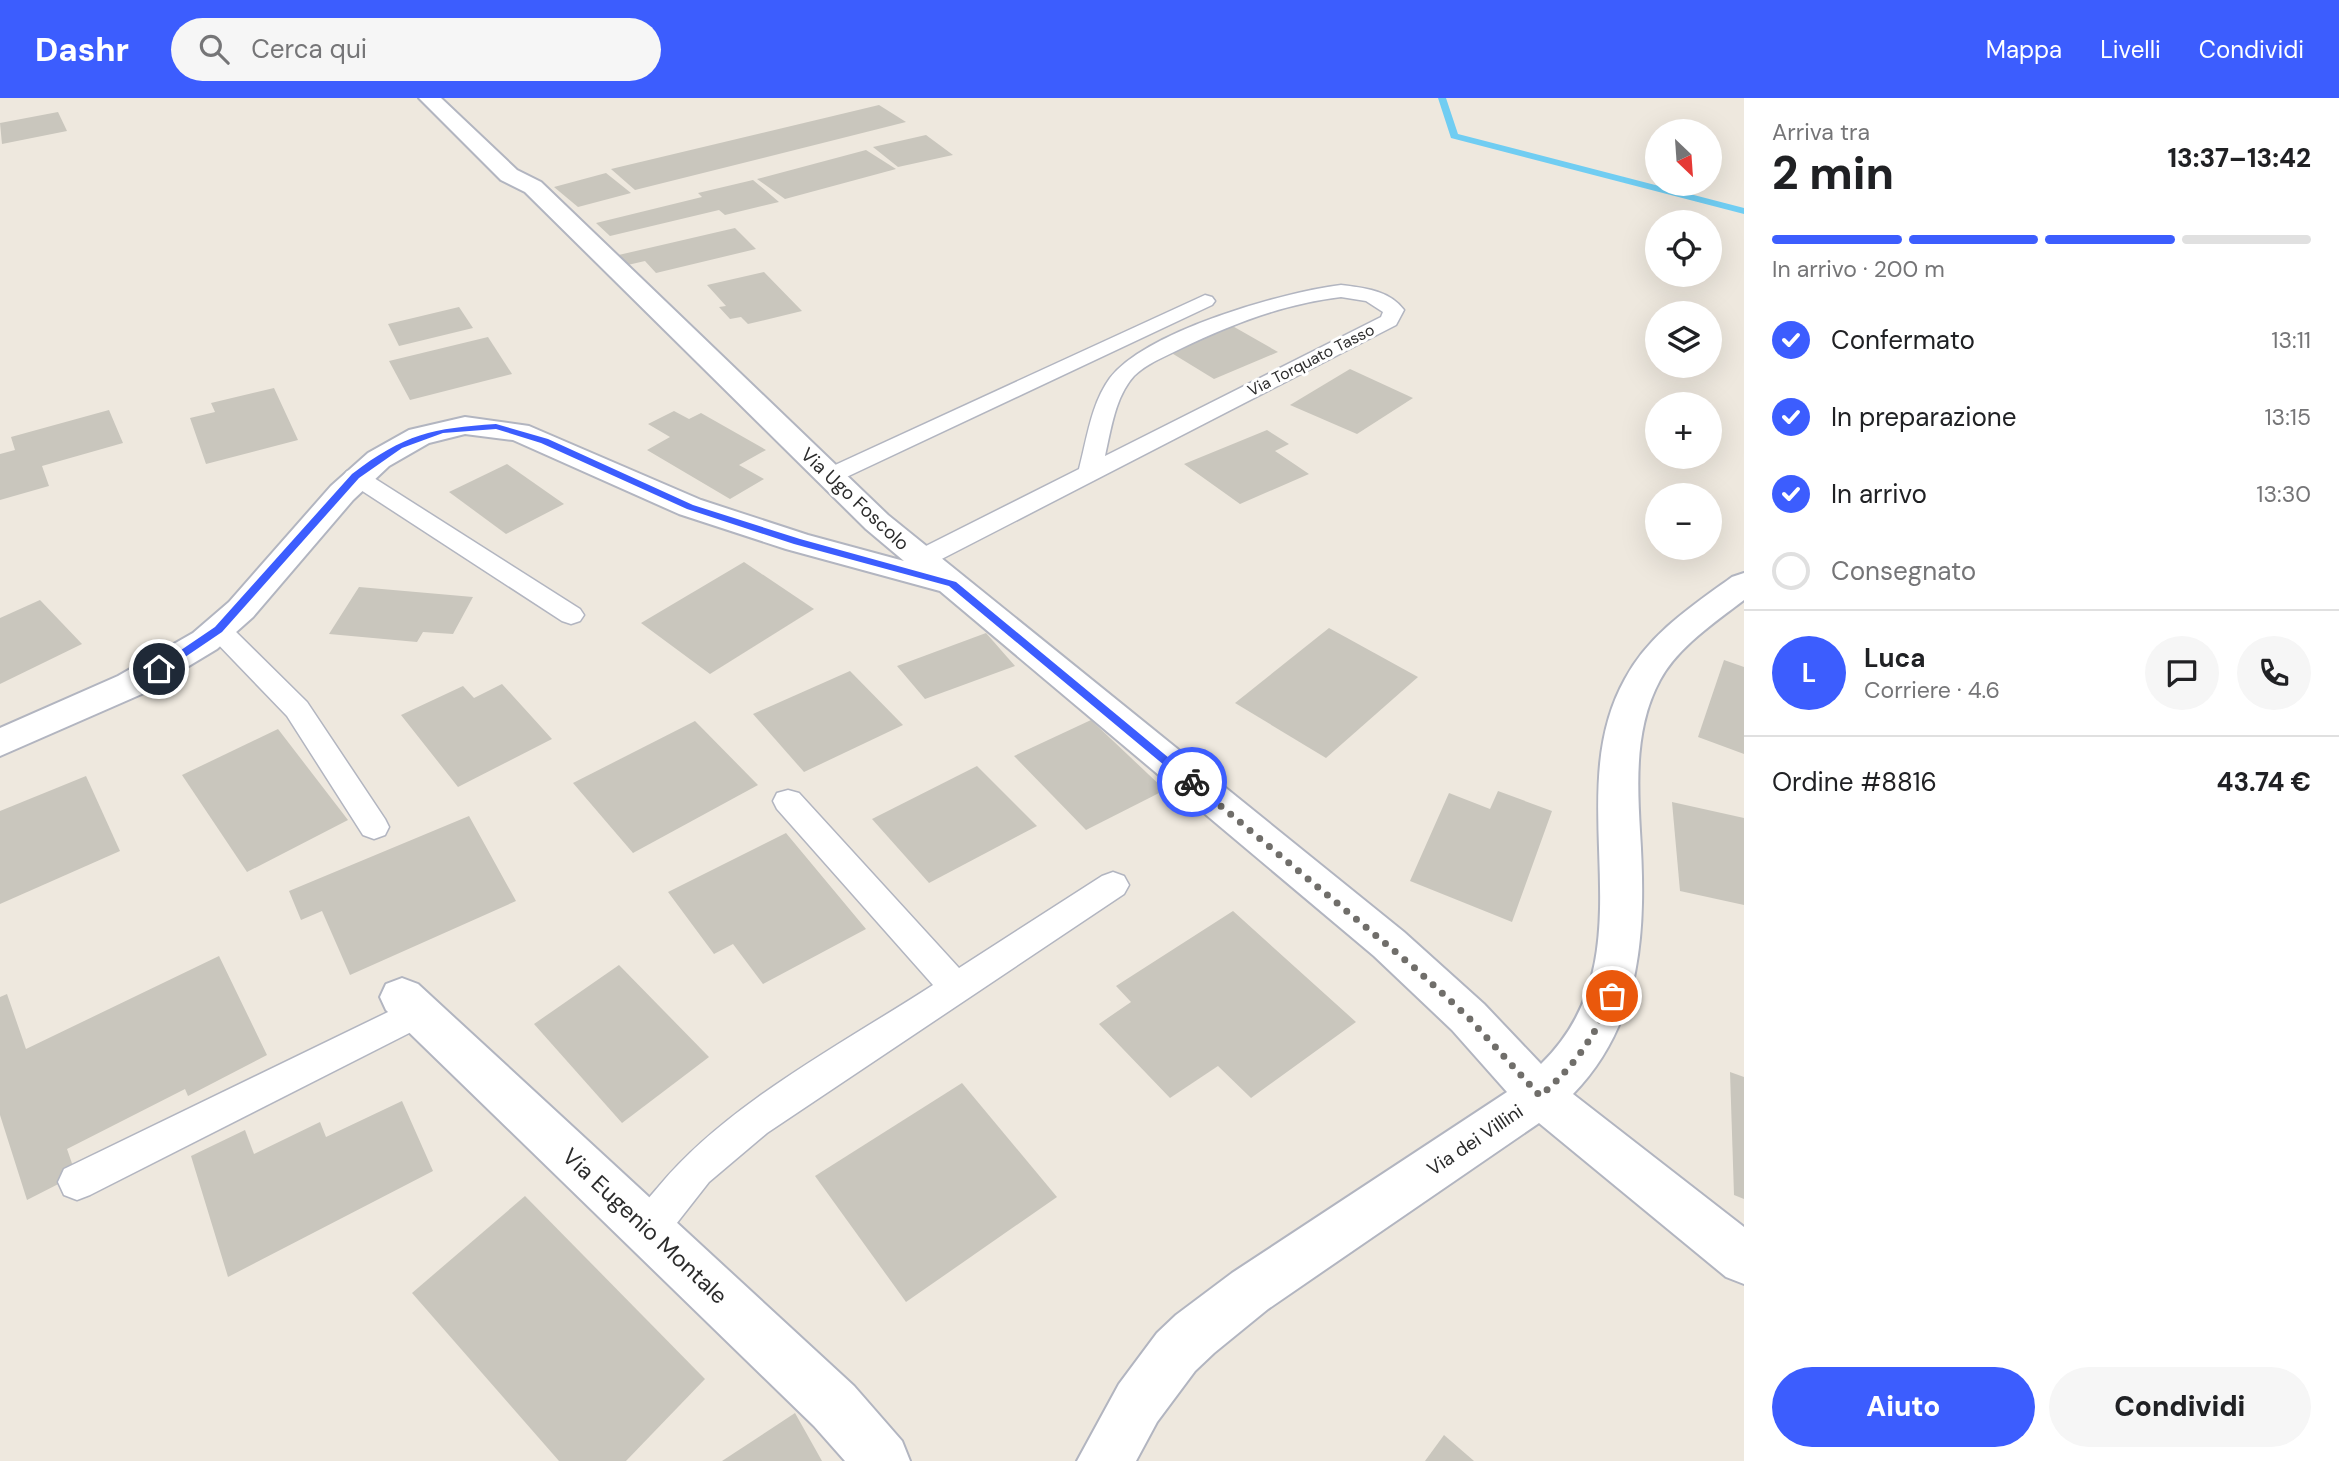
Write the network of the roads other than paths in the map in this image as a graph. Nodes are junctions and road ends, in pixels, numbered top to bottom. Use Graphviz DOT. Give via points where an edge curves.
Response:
graph roads {
  1 [pos="429,98"];
  2 [pos="1206,302"];
  3 [pos="1090,472"];
  4 [pos="355,476"];
  5 [pos="830,476"];
  6 [pos="921,559"];
  7 [pos="952,584"];
  8 [pos="1744,584"];
  9 [pos="571,615"];
  10 [pos="219,630"];
  11 [pos="0,743"];
  12 [pos="788,801"];
  13 [pos="374,827"];
  14 [pos="1113,885"];
  15 [pos="956,988"];
  16 [pos="410,1005"];
  17 [pos="1540,1096"];
  18 [pos="77,1182"];
  19 [pos="648,1228"];
  20 [pos="1744,1259"];
  21 [pos="882,1461"];
  22 [pos="1105,1461"];
  1 -- 5 [label="street, Via Ugo Foscolo" via="509,175 533,187"];
  2 -- 5 [label="lane"];
  3 -- 3 [label="lane, Via Torquato Tasso" via="1389,321 1394,310 1367,293 1328,291 1259,308 1139,362 1124,372 1113,389"];
  3 -- 6 [label="lane, Via Torquato Tasso"];
  4 -- 7 [label="street" via="399,446 442,430 508,428 690,507"];
  4 -- 9 [label="lane"];
  4 -- 10 [label="street"];
  5 -- 6 [label="street, Via Ugo Foscolo"];
  6 -- 7 [label="street, Via Ugo Foscolo"];
  7 -- 17 [label="street, Via Ugo Foscolo" via="1398,952 1468,1017"];
  8 -- 17 [label="street, Via dei Villini" via="1669,646 1650,666 1632,701 1619,776 1624,888 1616,981 1591,1040"];
  10 -- 11 [label="street" via="159,669"];
  10 -- 13 [label="lane" via="297,709"];
  12 -- 15 [label="lane"];
  14 -- 15 [label="lane"];
  15 -- 19 [label="lane" via="744,1129 696,1170"];
  16 -- 18 [label="lane"];
  16 -- 19 [label="street, Via Eugenio Montale"];
  17 -- 20 [label="street, Via Ugo Foscolo"];
  17 -- 22 [label="street, Via dei Villini" via="1250,1291 1195,1334 1138,1403"];
  19 -- 21 [label="street, Via Eugenio Montale" via="835,1406"];
}
